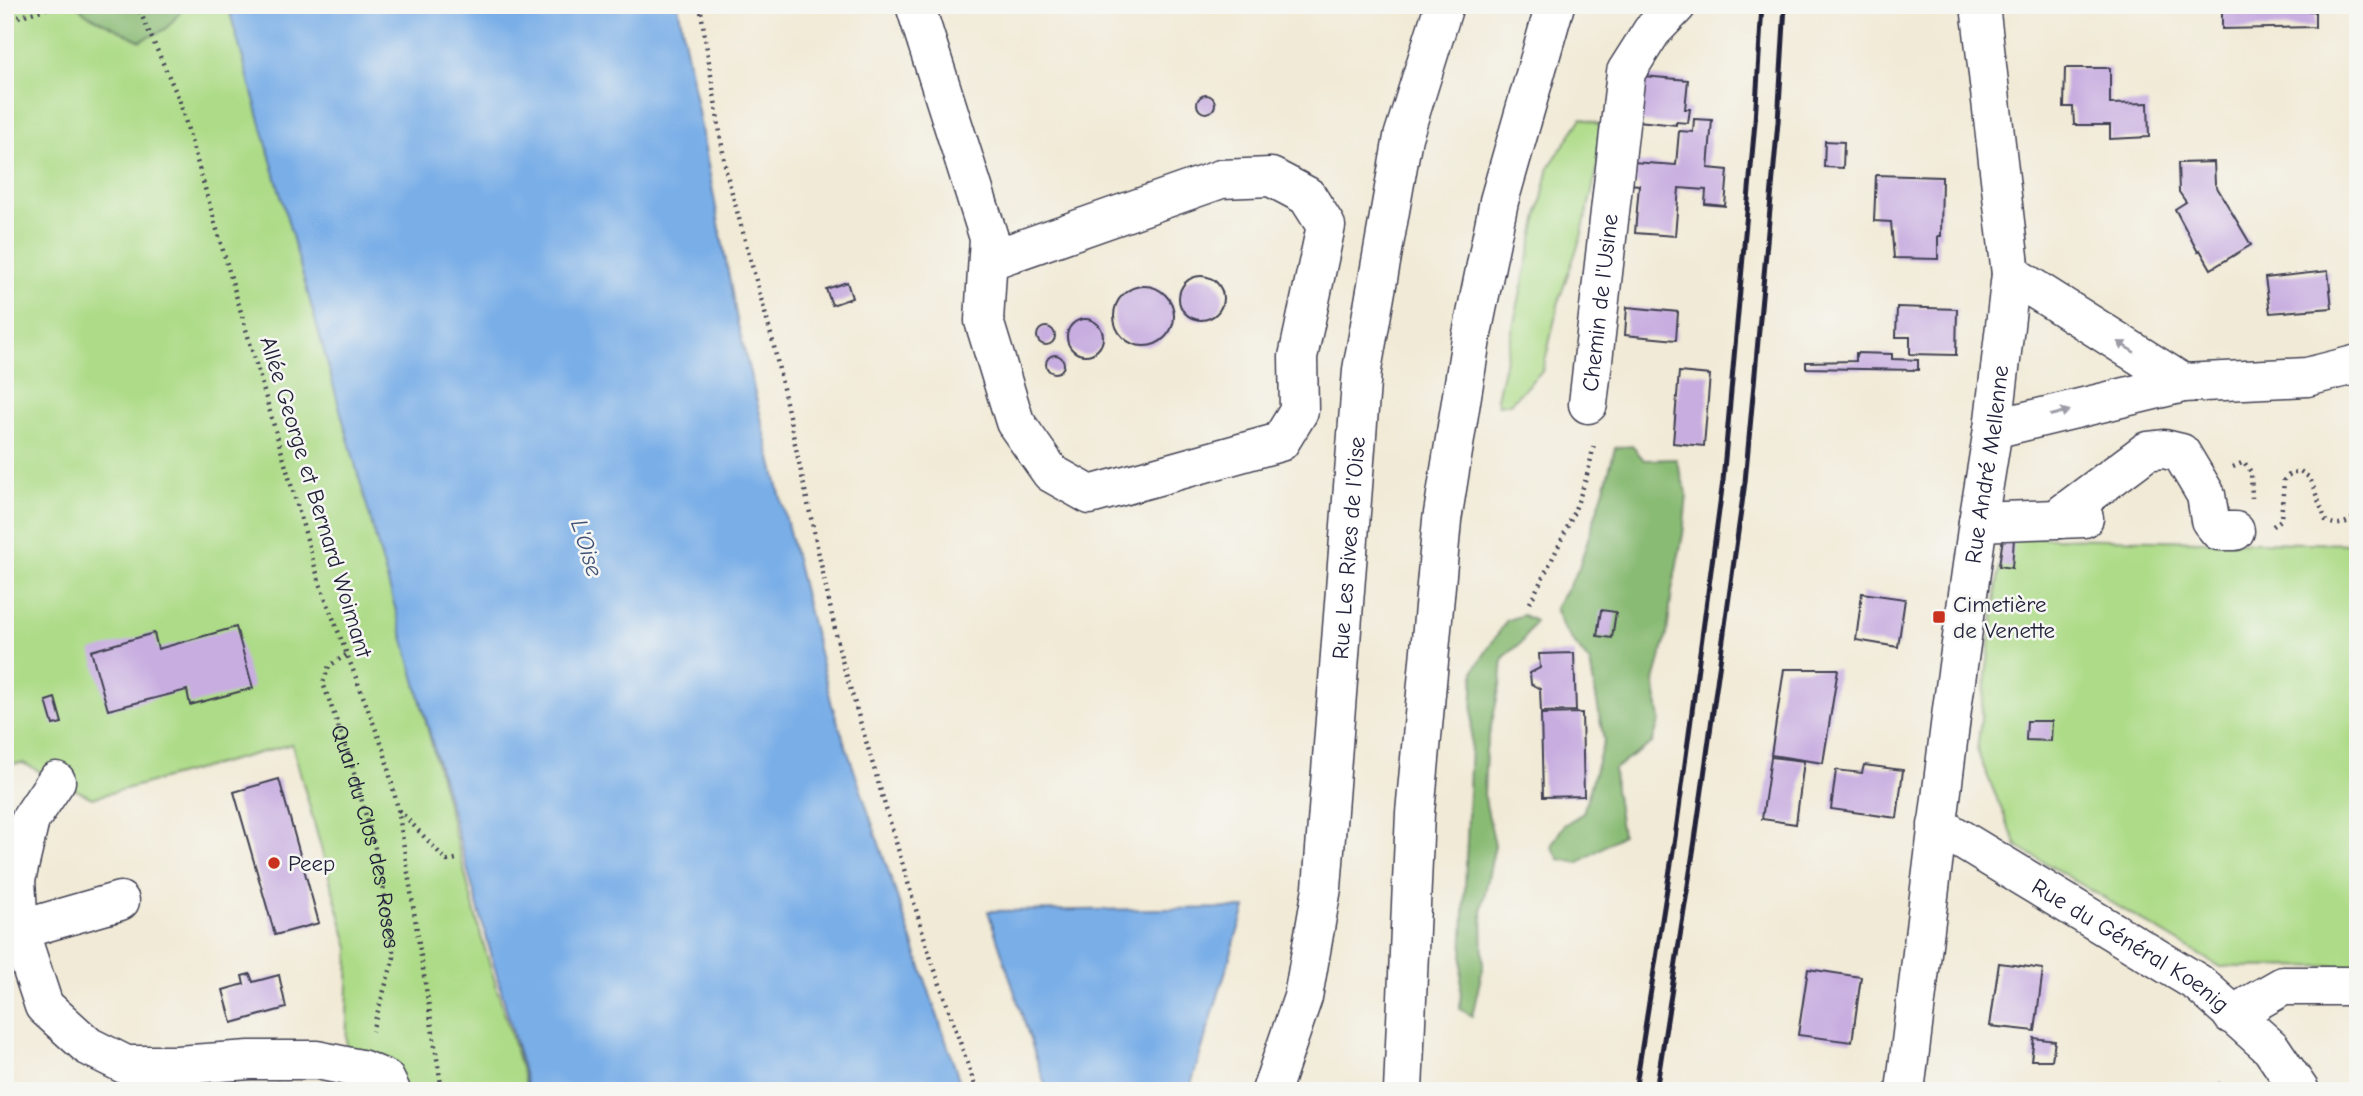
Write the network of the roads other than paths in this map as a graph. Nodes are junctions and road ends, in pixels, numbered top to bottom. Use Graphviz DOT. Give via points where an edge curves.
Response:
graph roads {
  1 [pos="915,5"];
  2 [pos="1444,5"];
  3 [pos="1555,5"];
  4 [pos="1677,5"];
  5 [pos="1980,5"];
  6 [pos="988,261"];
  7 [pos="2011,274"];
  8 [pos="2358,363"];
  9 [pos="2183,383"];
  10 [pos="1588,404"];
  11 [pos="1993,429"];
  12 [pos="2249,518"];
  13 [pos="1978,522"];
  14 [pos="56,781"];
  15 [pos="1937,825"];
  16 [pos="120,901"];
  17 [pos="19,930"];
  18 [pos="2358,986"];
  19 [pos="2232,1015"];
  20 [pos="376,1080"];
  21 [pos="1271,1091"];
  22 [pos="1403,1091"];
  23 [pos="1905,1091"];
  24 [pos="2300,1091"];
  1 -- 6 [label="street" via="989,238"];
  2 -- 21 [label="street, Rue Les Rives de l'Oise" via="1403,137 1362,370 1322,888 1303,997"];
  3 -- 22 [label="street" via="1499,201 1442,520 1415,813"];
  4 -- 10 [label="street, Chemin de l'Usine" via="1626,72"];
  5 -- 7 [label="street, Rue André Mellenne"];
  6 -- 6 [label="street" via="984,321 1015,422 1051,474 1090,495 1280,442 1299,411 1298,357 1326,226 1307,196 1271,177 1221,179"];
  9 -- 7 [label="street, one-way"];
  7 -- 11 [label="street, Rue André Mellenne"];
  8 -- 9 [label="street" via="2307,377"];
  11 -- 9 [label="street, one-way"];
  11 -- 13 [label="street, Rue André Mellenne"];
  12 -- 13 [label="street" via="2219,531 2210,520 2206,495 2181,453 2164,449 2147,451 2064,513 2075,518"];
  13 -- 15 [label="street, Rue André Mellenne"];
  14 -- 17 [label="street" via="30,820 16,880"];
  15 -- 19 [label="street, Rue du Général Koenig" via="2198,983"];
  15 -- 23 [label="street, Rue André Mellenne"];
  16 -- 17 [label="street"];
  17 -- 20 [label="street" via="44,1006 88,1046 126,1065 317,1060"];
  18 -- 19 [label="street" via="2283,986"];
  19 -- 24 [label="street, Rue du Général Koenig" via="2272,1048"];
}
